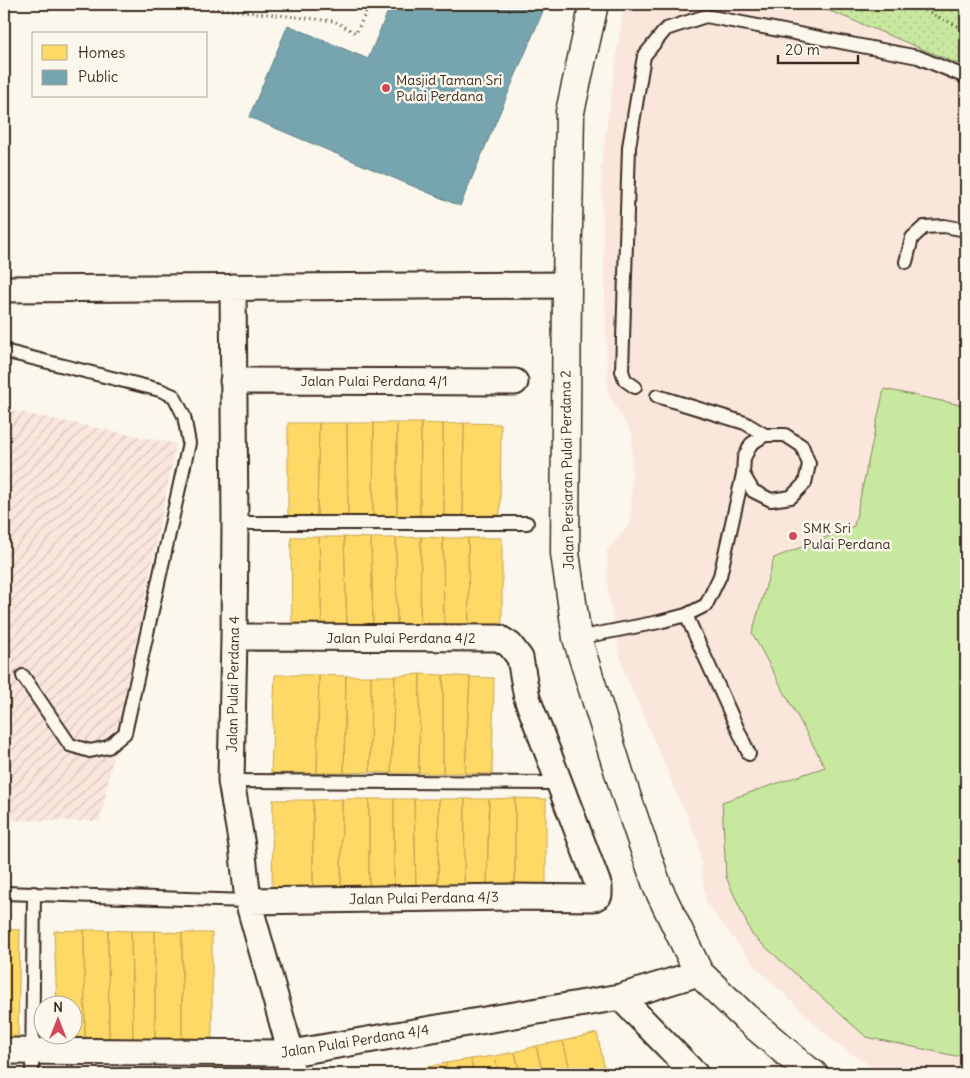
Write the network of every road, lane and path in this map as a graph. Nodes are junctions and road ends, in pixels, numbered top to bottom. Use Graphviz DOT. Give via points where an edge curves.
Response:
graph roads {
  1 [pos="370,4"];
  2 [pos="594,4"];
  3 [pos="912,4"];
  4 [pos="192,6"];
  5 [pos="966,30"];
  6 [pos="966,77"];
  7 [pos="966,230"];
  8 [pos="906,262"];
  9 [pos="566,285"];
  10 [pos="233,287"];
  11 [pos="4,289"];
  12 [pos="4,351"];
  13 [pos="233,381"];
  14 [pos="515,382"];
  15 [pos="634,387"];
  16 [pos="657,396"];
  17 [pos="765,435"];
  18 [pos="743,474"];
  19 [pos="527,522"];
  20 [pos="235,523"];
  21 [pos="686,615"];
  22 [pos="234,637"];
  23 [pos="577,638"];
  24 [pos="23,676"];
  25 [pos="749,754"];
  26 [pos="231,781"];
  27 [pos="560,783"];
  28 [pos="4,892"];
  29 [pos="34,893"];
  30 [pos="599,895"];
  31 [pos="248,901"];
  32 [pos="699,973"];
  33 [pos="620,998"];
  34 [pos="4,1051"];
  35 [pos="32,1063"];
  36 [pos="290,1064"];
  37 [pos="694,1074"];
  38 [pos="813,1074"];
  1 -- 4 [label="path" via="356,33 334,21"];
  2 -- 9 [label="street, Jalan Persiaran Pulai Perdana 2" via="570,112"];
  3 -- 5 [label="path"];
  6 -- 15 [label="lane" via="918,57 706,16 666,29 644,56 629,147 622,370 625,380"];
  7 -- 8 [label="lane" via="924,227 912,238"];
  9 -- 10 [label="street"];
  9 -- 23 [label="street, Jalan Persiaran Pulai Perdana 2" via="565,553"];
  10 -- 11 [label="street"];
  10 -- 13 [label="street, Jalan Pulai Perdana 4"];
  12 -- 24 [label="lane" via="174,396 184,416 189,443 125,733 108,747 90,751 70,745"];
  13 -- 14 [label="street, Jalan Pulai Perdana 4/1"];
  13 -- 20 [label="street, Jalan Pulai Perdana 4"];
  16 -- 17 [label="lane" via="744,423"];
  17 -- 18 [label="lane" via="751,444 744,458"];
  17 -- 18 [label="lane" via="785,434 802,446 809,464 805,483 791,497 771,500 753,491"];
  18 -- 21 [label="lane" via="720,576 706,605"];
  19 -- 20 [label="lane"];
  20 -- 22 [label="street, Jalan Pulai Perdana 4"];
  21 -- 23 [label="lane"];
  21 -- 25 [label="lane"];
  22 -- 26 [label="street, Jalan Pulai Perdana 4"];
  22 -- 27 [label="street, Jalan Pulai Perdana 4/2" via="499,638 510,645 520,658 527,698"];
  23 -- 32 [label="street, Jalan Persiaran Pulai Perdana 2" via="658,888"];
  26 -- 27 [label="lane"];
  26 -- 31 [label="street, Jalan Pulai Perdana 4"];
  27 -- 30 [label="street, Jalan Pulai Perdana 4/2" via="599,887"];
  28 -- 29 [label="lane"];
  29 -- 31 [label="lane"];
  29 -- 35 [label="lane"];
  30 -- 31 [label="street, Jalan Pulai Perdana 4/3" via="594,898"];
  31 -- 36 [label="street, Jalan Pulai Perdana 4"];
  32 -- 33 [label="street, Jalan Pulai Perdana 4/4"];
  32 -- 38 [label="street, Jalan Persiaran Pulai Perdana 2" via="744,1017"];
  33 -- 36 [label="street, Jalan Pulai Perdana 4/4"];
  33 -- 37 [label="street"];
  34 -- 35 [label="street, Jalan Pulai Perdana 4/4"];
  35 -- 36 [label="street, Jalan Pulai Perdana 4/4"];
}
